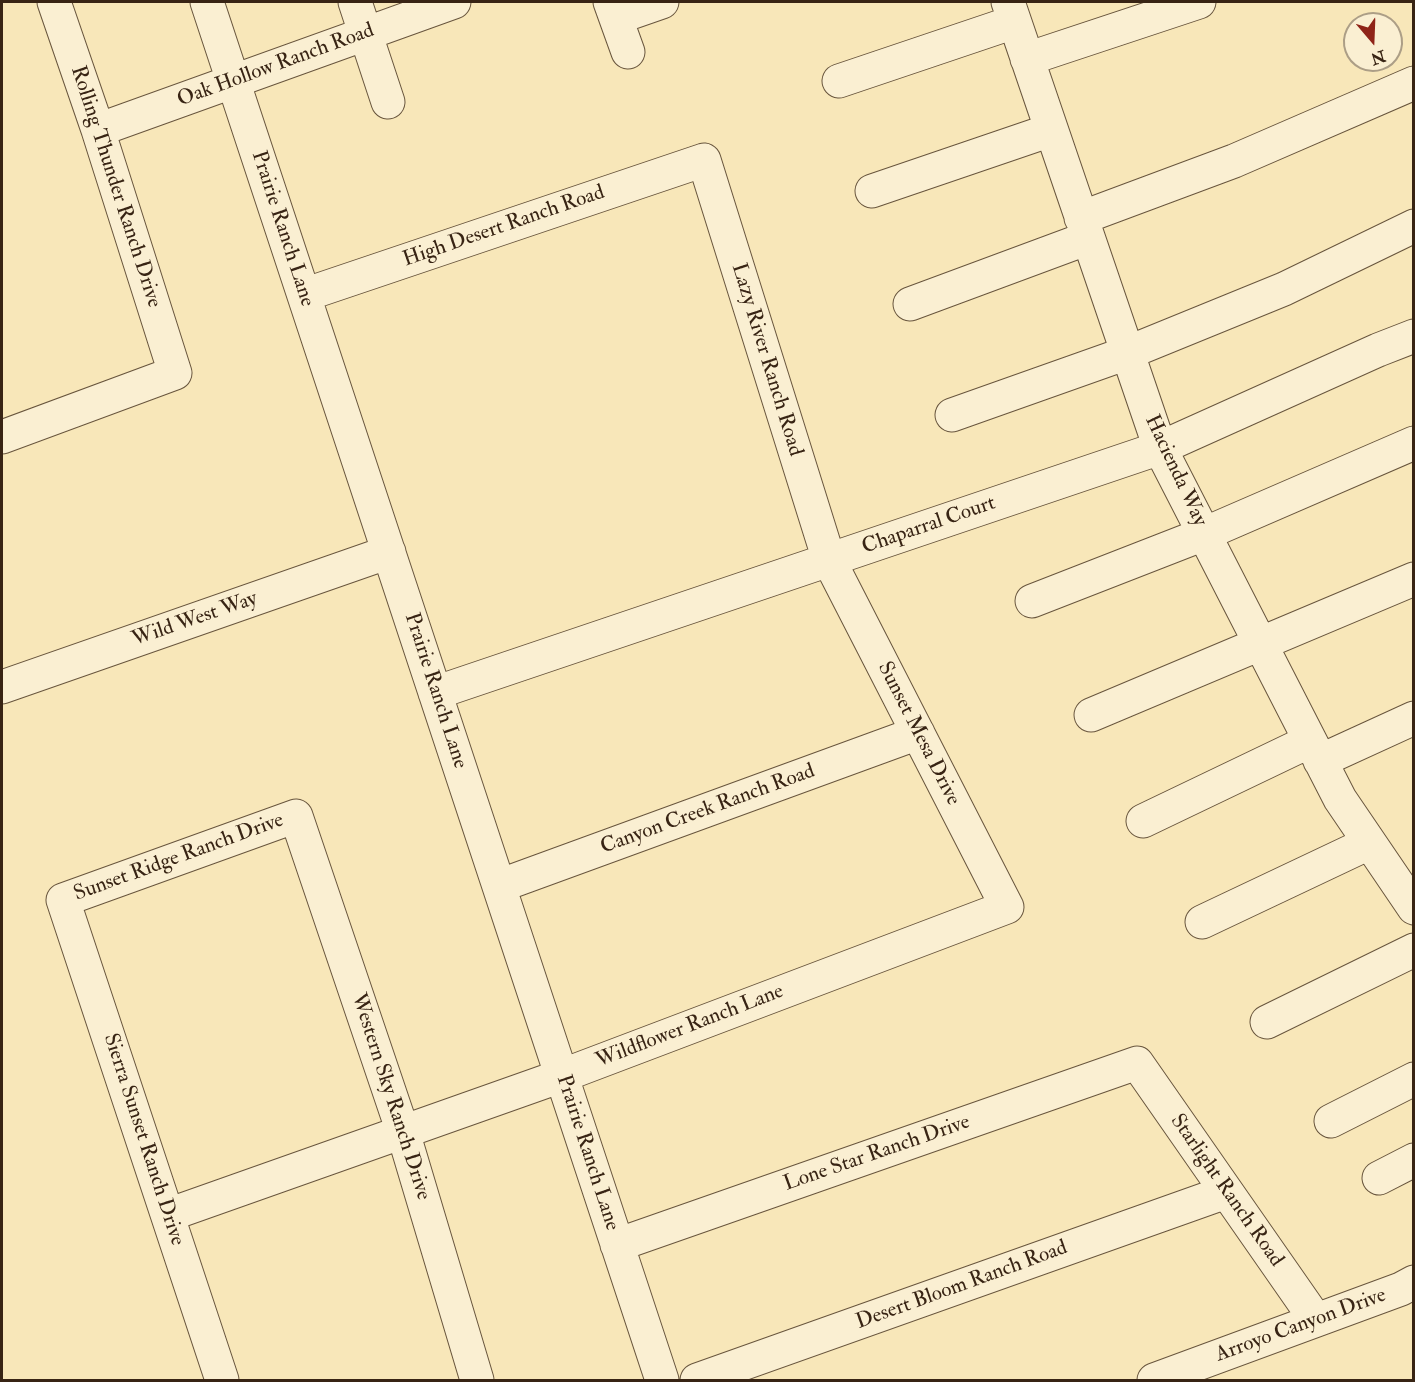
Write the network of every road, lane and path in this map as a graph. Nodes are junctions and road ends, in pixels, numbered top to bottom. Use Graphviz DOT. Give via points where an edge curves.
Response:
graph roads {
  1 [pos="54,2"];
  2 [pos="207,2"];
  3 [pos="355,2"];
  4 [pos="454,2"];
  5 [pos="662,2"];
  6 [pos="1199,2"];
  7 [pos="613,10"];
  8 [pos="1011,12"];
  9 [pos="365,34"];
  10 [pos="628,52"];
  11 [pos="1027,59"];
  12 [pos="839,81"];
  13 [pos="234,82"];
  14 [pos="1413,83"];
  15 [pos="388,102"];
  16 [pos="98,130"];
  17 [pos="1052,130"];
  18 [pos="704,160"];
  19 [pos="872,191"];
  20 [pos="1413,226"];
  21 [pos="1085,228"];
  22 [pos="304,295"];
  23 [pos="910,304"];
  24 [pos="1413,336"];
  25 [pos="1127,352"];
  26 [pos="952,415"];
  27 [pos="2,436"];
  28 [pos="1413,443"];
  29 [pos="1160,448"];
  30 [pos="1204,534"];
  31 [pos="389,552"];
  32 [pos="829,560"];
  33 [pos="1413,579"];
  34 [pos="1032,601"];
  35 [pos="1260,644"];
  36 [pos="2,687"];
  37 [pos="435,693"];
  38 [pos="1090,715"];
  39 [pos="1413,718"];
  40 [pos="918,733"];
  41 [pos="1315,751"];
  42 [pos="296,816"];
  43 [pos="1143,821"];
  44 [pos="1370,843"];
  45 [pos="1402,868"];
  46 [pos="499,886"];
  47 [pos="63,900"];
  48 [pos="1007,907"];
  49 [pos="1413,908"];
  50 [pos="1202,922"];
  51 [pos="1413,950"];
  52 [pos="1267,1022"];
  53 [pos="1137,1062"];
  54 [pos="561,1076"];
  55 [pos="1413,1079"];
  56 [pos="1331,1121"];
  57 [pos="403,1132"];
  58 [pos="1413,1160"];
  59 [pos="1379,1178"];
  60 [pos="1226,1192"];
  61 [pos="168,1215"];
  62 [pos="617,1245"];
  63 [pos="1413,1282"];
  64 [pos="1316,1320"];
  65 [pos="222,1380"];
  66 [pos="477,1380"];
  67 [pos="662,1380"];
  68 [pos="697,1380"];
  69 [pos="1154,1380"];
  1 -- 16 [label="street, Rolling Thunder Ranch Drive"];
  2 -- 13 [label="street, Prairie Ranch Lane"];
  3 -- 9 [label="street"];
  4 -- 9 [label="street, Oak Hollow Ranch Road"];
  5 -- 7 [label="street"];
  6 -- 11 [label="street"];
  7 -- 10 [label="street"];
  8 -- 11 [label="street, Hacienda Way"];
  8 -- 12 [label="street"];
  9 -- 13 [label="street, Oak Hollow Ranch Road"];
  9 -- 15 [label="street"];
  11 -- 17 [label="street, Hacienda Way"];
  13 -- 16 [label="street, Oak Hollow Ranch Road"];
  13 -- 22 [label="street, Prairie Ranch Lane"];
  14 -- 21 [label="street"];
  16 -- 27 [label="street, Rolling Thunder Ranch Drive" via="175,374"];
  17 -- 19 [label="street"];
  17 -- 21 [label="street, Hacienda Way"];
  18 -- 22 [label="street, High Desert Ranch Road"];
  18 -- 32 [label="street, Lazy River Ranch Road"];
  20 -- 25 [label="street" via="1284,289"];
  21 -- 23 [label="street"];
  21 -- 25 [label="street, Hacienda Way"];
  22 -- 31 [label="street, Prairie Ranch Lane"];
  24 -- 29 [label="street, Chaparral Court"];
  25 -- 26 [label="street"];
  25 -- 29 [label="street, Hacienda Way"];
  28 -- 30 [label="street"];
  29 -- 30 [label="street, Hacienda Way"];
  29 -- 32 [label="street, Chaparral Court"];
  30 -- 34 [label="street"];
  30 -- 35 [label="street, Hacienda Way"];
  31 -- 36 [label="street, Wild West Way"];
  31 -- 37 [label="street, Prairie Ranch Lane"];
  32 -- 37 [label="street, Chaparral Court"];
  32 -- 40 [label="street, Sunset Mesa Drive"];
  33 -- 35 [label="street"];
  35 -- 38 [label="street"];
  35 -- 41 [label="street, Hacienda Way"];
  37 -- 46 [label="street, Prairie Ranch Lane"];
  39 -- 41 [label="street"];
  40 -- 46 [label="street, Canyon Creek Ranch Road"];
  40 -- 48 [label="street, Sunset Mesa Drive"];
  41 -- 43 [label="street"];
  41 -- 44 [label="street, Hacienda Way" via="1340,799"];
  42 -- 47 [label="street, Sunset Ridge Ranch Drive"];
  42 -- 57 [label="street, Western Sky Ranch Drive"];
  44 -- 45 [label="street, Hacienda Way"];
  44 -- 50 [label="street"];
  45 -- 49 [label="street, Hacienda Way"];
  46 -- 54 [label="street, Prairie Ranch Lane"];
  47 -- 61 [label="street, Sierra Sunset Ranch Drive"];
  48 -- 54 [label="street, Wildflower Ranch Lane"];
  51 -- 52 [label="street"];
  53 -- 60 [label="street, Starlight Ranch Road"];
  53 -- 62 [label="street, Lone Star Ranch Drive"];
  54 -- 57 [label="street, Wildflower Ranch Lane"];
  54 -- 62 [label="street, Prairie Ranch Lane"];
  55 -- 56 [label="street"];
  57 -- 61 [label="street, Wildflower Ranch Lane"];
  57 -- 66 [label="street, Western Sky Ranch Drive"];
  58 -- 59 [label="street"];
  60 -- 64 [label="street, Starlight Ranch Road"];
  60 -- 68 [label="street, Desert Bloom Ranch Road"];
  61 -- 65 [label="street, Sierra Sunset Ranch Drive"];
  62 -- 67 [label="street, Prairie Ranch Lane"];
  63 -- 64 [label="street, Arroyo Canyon Drive"];
  64 -- 69 [label="street, Arroyo Canyon Drive"];
}
